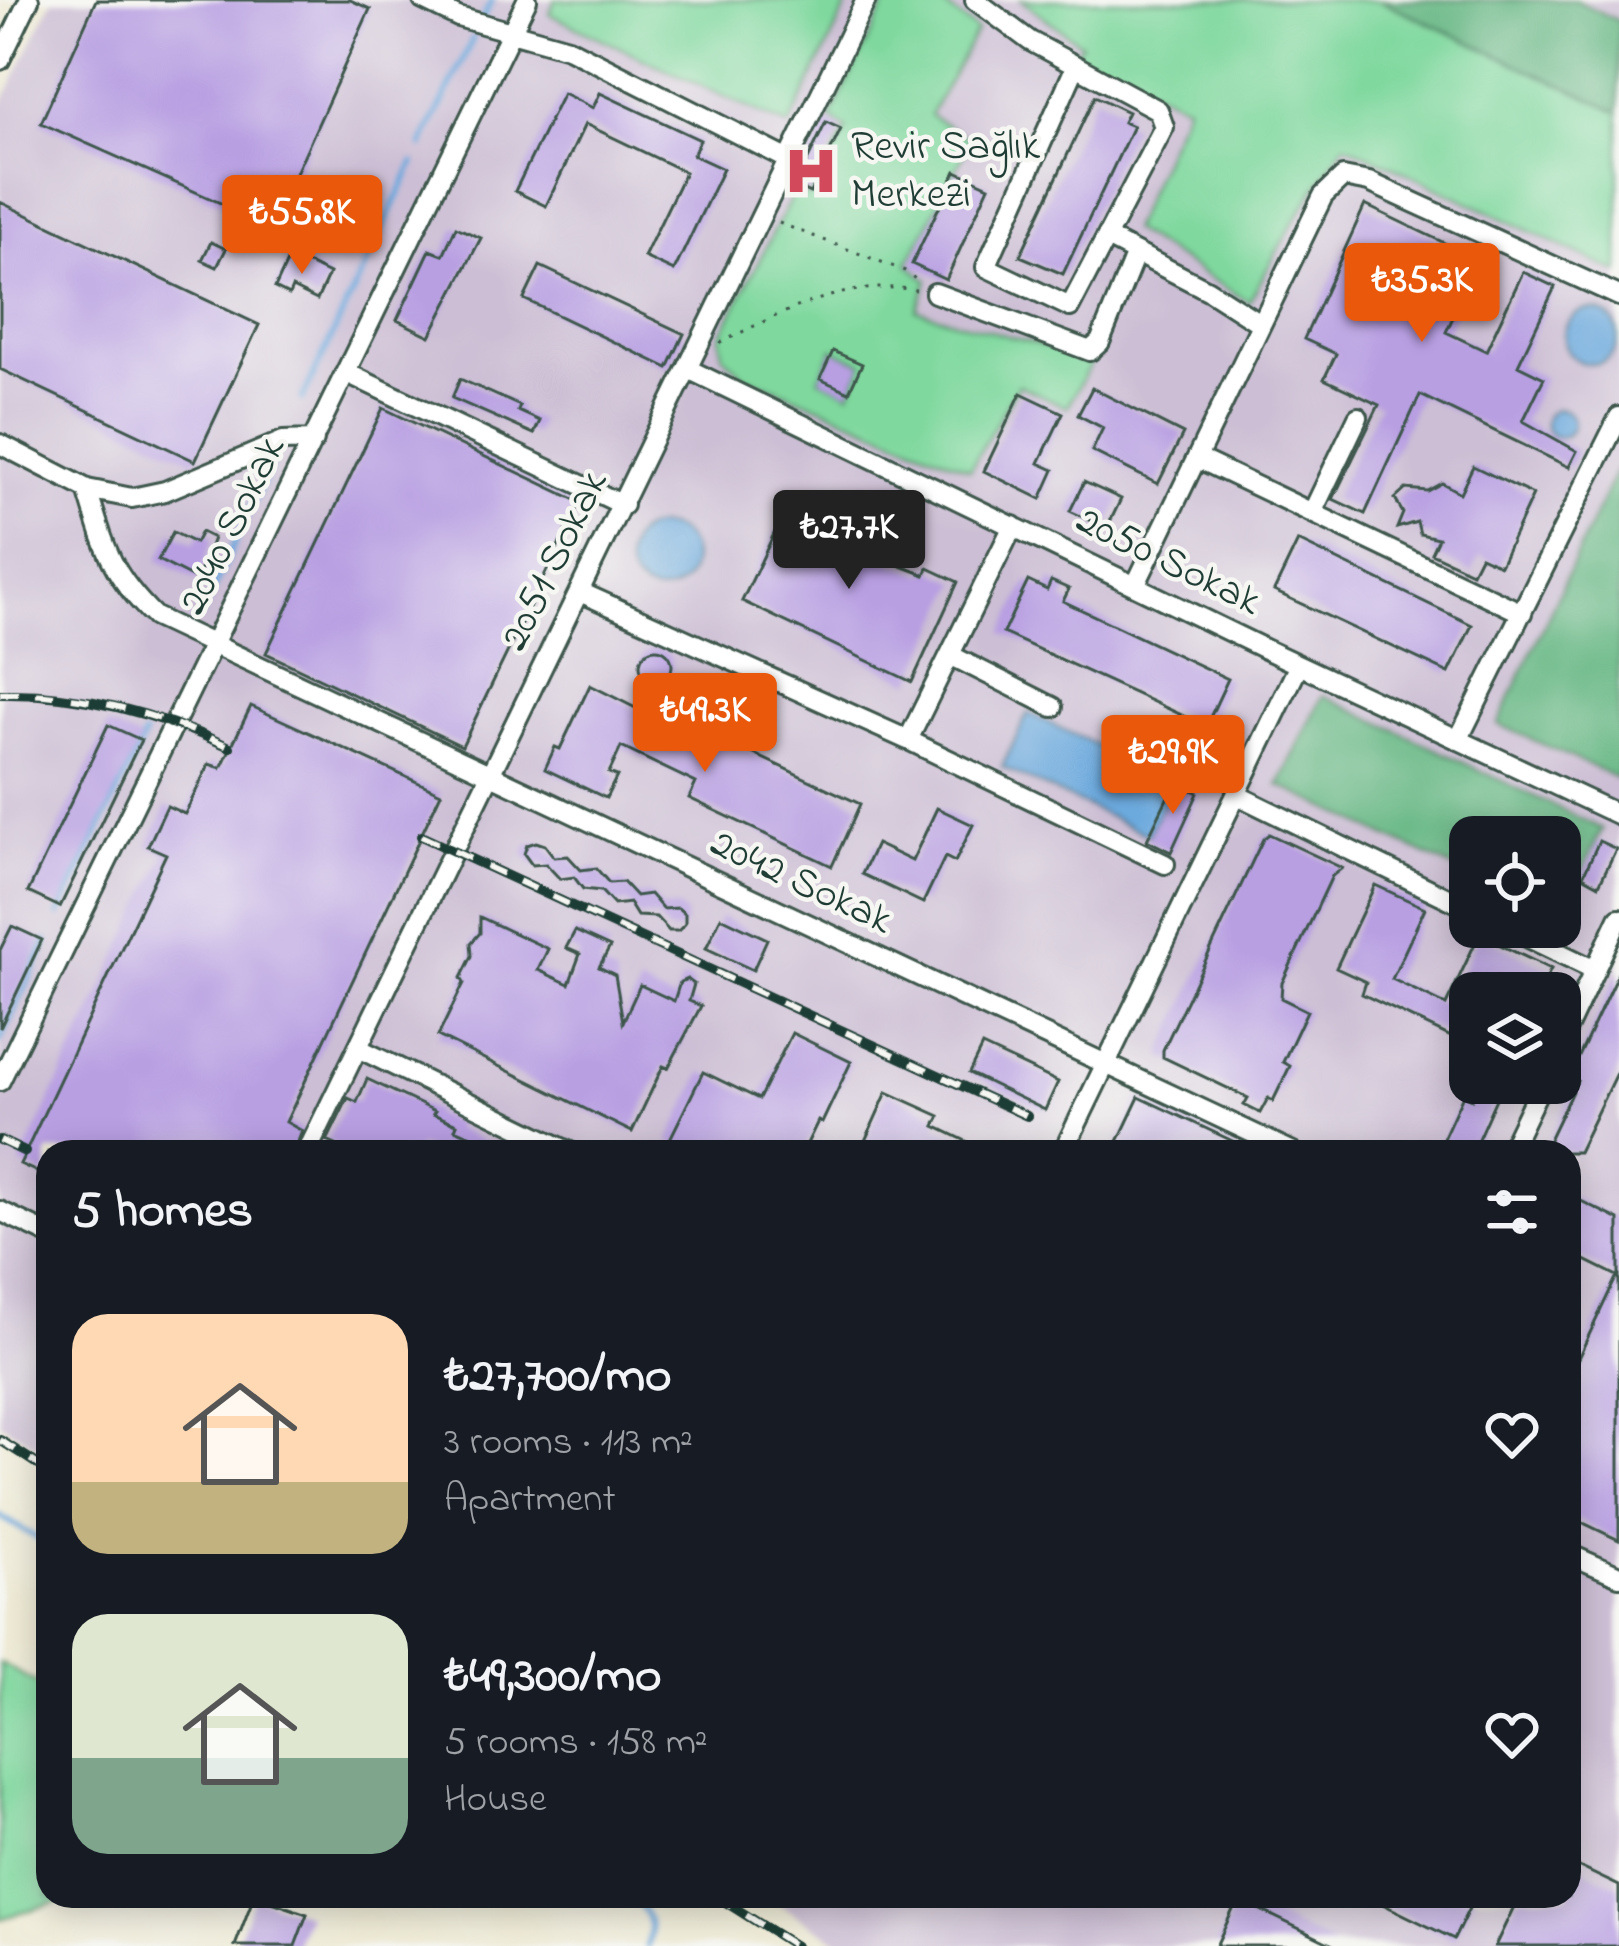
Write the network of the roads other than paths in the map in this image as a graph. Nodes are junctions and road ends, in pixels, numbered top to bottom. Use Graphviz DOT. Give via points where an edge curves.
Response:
graph roads {
  1 [pos="29,0"];
  2 [pos="423,0"];
  3 [pos="526,0"];
  4 [pos="866,0"];
  5 [pos="975,0"];
  6 [pos="511,34"];
  7 [pos="0,60"];
  8 [pos="1075,68"];
  9 [pos="789,160"];
  10 [pos="1107,238"];
  11 [pos="1136,253"];
  12 [pos="935,293"];
  13 [pos="1619,296"];
  14 [pos="1261,324"];
  15 [pos="691,362"];
  16 [pos="347,373"];
  17 [pos="1358,417"];
  18 [pos="1619,417"];
  19 [pos="314,440"];
  20 [pos="0,445"];
  21 [pos="1197,458"];
  22 [pos="87,490"];
  23 [pos="622,505"];
  24 [pos="1312,513"];
  25 [pos="1013,526"];
  26 [pos="1136,586"];
  27 [pos="580,592"];
  28 [pos="1522,613"];
  29 [pos="214,648"];
  30 [pos="950,655"];
  31 [pos="1299,665"];
  32 [pos="1053,707"];
  33 [pos="908,740"];
  34 [pos="1458,740"];
  35 [pos="491,778"];
  36 [pos="1237,795"];
  37 [pos="1619,815"];
  38 [pos="1165,864"];
  39 [pos="1449,899"];
  40 [pos="1619,918"];
  41 [pos="1549,948"];
  42 [pos="1594,970"];
  43 [pos="1581,998"];
  44 [pos="360,1049"];
  45 [pos="1106,1064"];
  46 [pos="0,1081"];
  47 [pos="1532,1104"];
  48 [pos="313,1140"];
  49 [pos="546,1140"];
  50 [pos="1069,1140"];
  51 [pos="1268,1140"];
  52 [pos="1515,1140"];
  53 [pos="0,1211"];
  54 [pos="36,1228"];
  55 [pos="1581,1559"];
  56 [pos="1619,1576"];
  1 -- 7 [label="street"];
  2 -- 6 [label="street"];
  3 -- 6 [label="street, 2040 Sokak"];
  4 -- 9 [label="street, 2051 Sokak"];
  5 -- 8 [label="street"];
  6 -- 9 [label="street" via="568,48"];
  6 -- 16 [label="street, 2040 Sokak"];
  8 -- 10 [label="street" via="1157,110 1164,122"];
  8 -- 10 [label="street" via="986,267 1070,308"];
  9 -- 15 [label="street, 2051 Sokak"];
  10 -- 11 [label="street"];
  11 -- 12 [label="street" via="1090,351"];
  11 -- 14 [label="street"];
  13 -- 14 [label="street" via="1370,182 1343,177 1323,196"];
  14 -- 21 [label="street"];
  15 -- 23 [label="street, 2051 Sokak"];
  15 -- 25 [label="street, 2050 Sokak"];
  16 -- 19 [label="street, 2040 Sokak"];
  16 -- 23 [label="street"];
  17 -- 24 [label="street"];
  18 -- 28 [label="street"];
  19 -- 22 [label="street" via="283,440 132,498"];
  19 -- 29 [label="street, 2040 Sokak"];
  20 -- 22 [label="street"];
  21 -- 24 [label="street"];
  21 -- 26 [label="street"];
  22 -- 29 [label="street, 2042 Sokak" via="109,562 129,592 155,617"];
  23 -- 27 [label="street, 2051 Sokak"];
  24 -- 28 [label="street"];
  25 -- 26 [label="street, 2050 Sokak"];
  25 -- 30 [label="street"];
  26 -- 31 [label="street, 2050 Sokak"];
  27 -- 33 [label="street"];
  27 -- 35 [label="street, 2051 Sokak"];
  28 -- 34 [label="street"];
  29 -- 35 [label="street, 2042 Sokak"];
  29 -- 46 [label="street, 2040 Sokak"];
  30 -- 32 [label="street"];
  30 -- 33 [label="street"];
  31 -- 34 [label="street, 2050 Sokak"];
  31 -- 36 [label="street"];
  33 -- 38 [label="street"];
  34 -- 37 [label="street, 2050 Sokak"];
  35 -- 44 [label="street, 2051 Sokak"];
  35 -- 45 [label="street, 2042 Sokak"];
  36 -- 39 [label="street"];
  36 -- 45 [label="street"];
  40 -- 42 [label="street"];
  41 -- 42 [label="street"];
  42 -- 43 [label="street"];
  44 -- 48 [label="street, 2051 Sokak"];
  44 -- 49 [label="street"];
  45 -- 50 [label="street"];
  45 -- 51 [label="street, 2042 Sokak"];
  47 -- 52 [label="street"];
  53 -- 54 [label="street"];
  55 -- 56 [label="street"];
}
